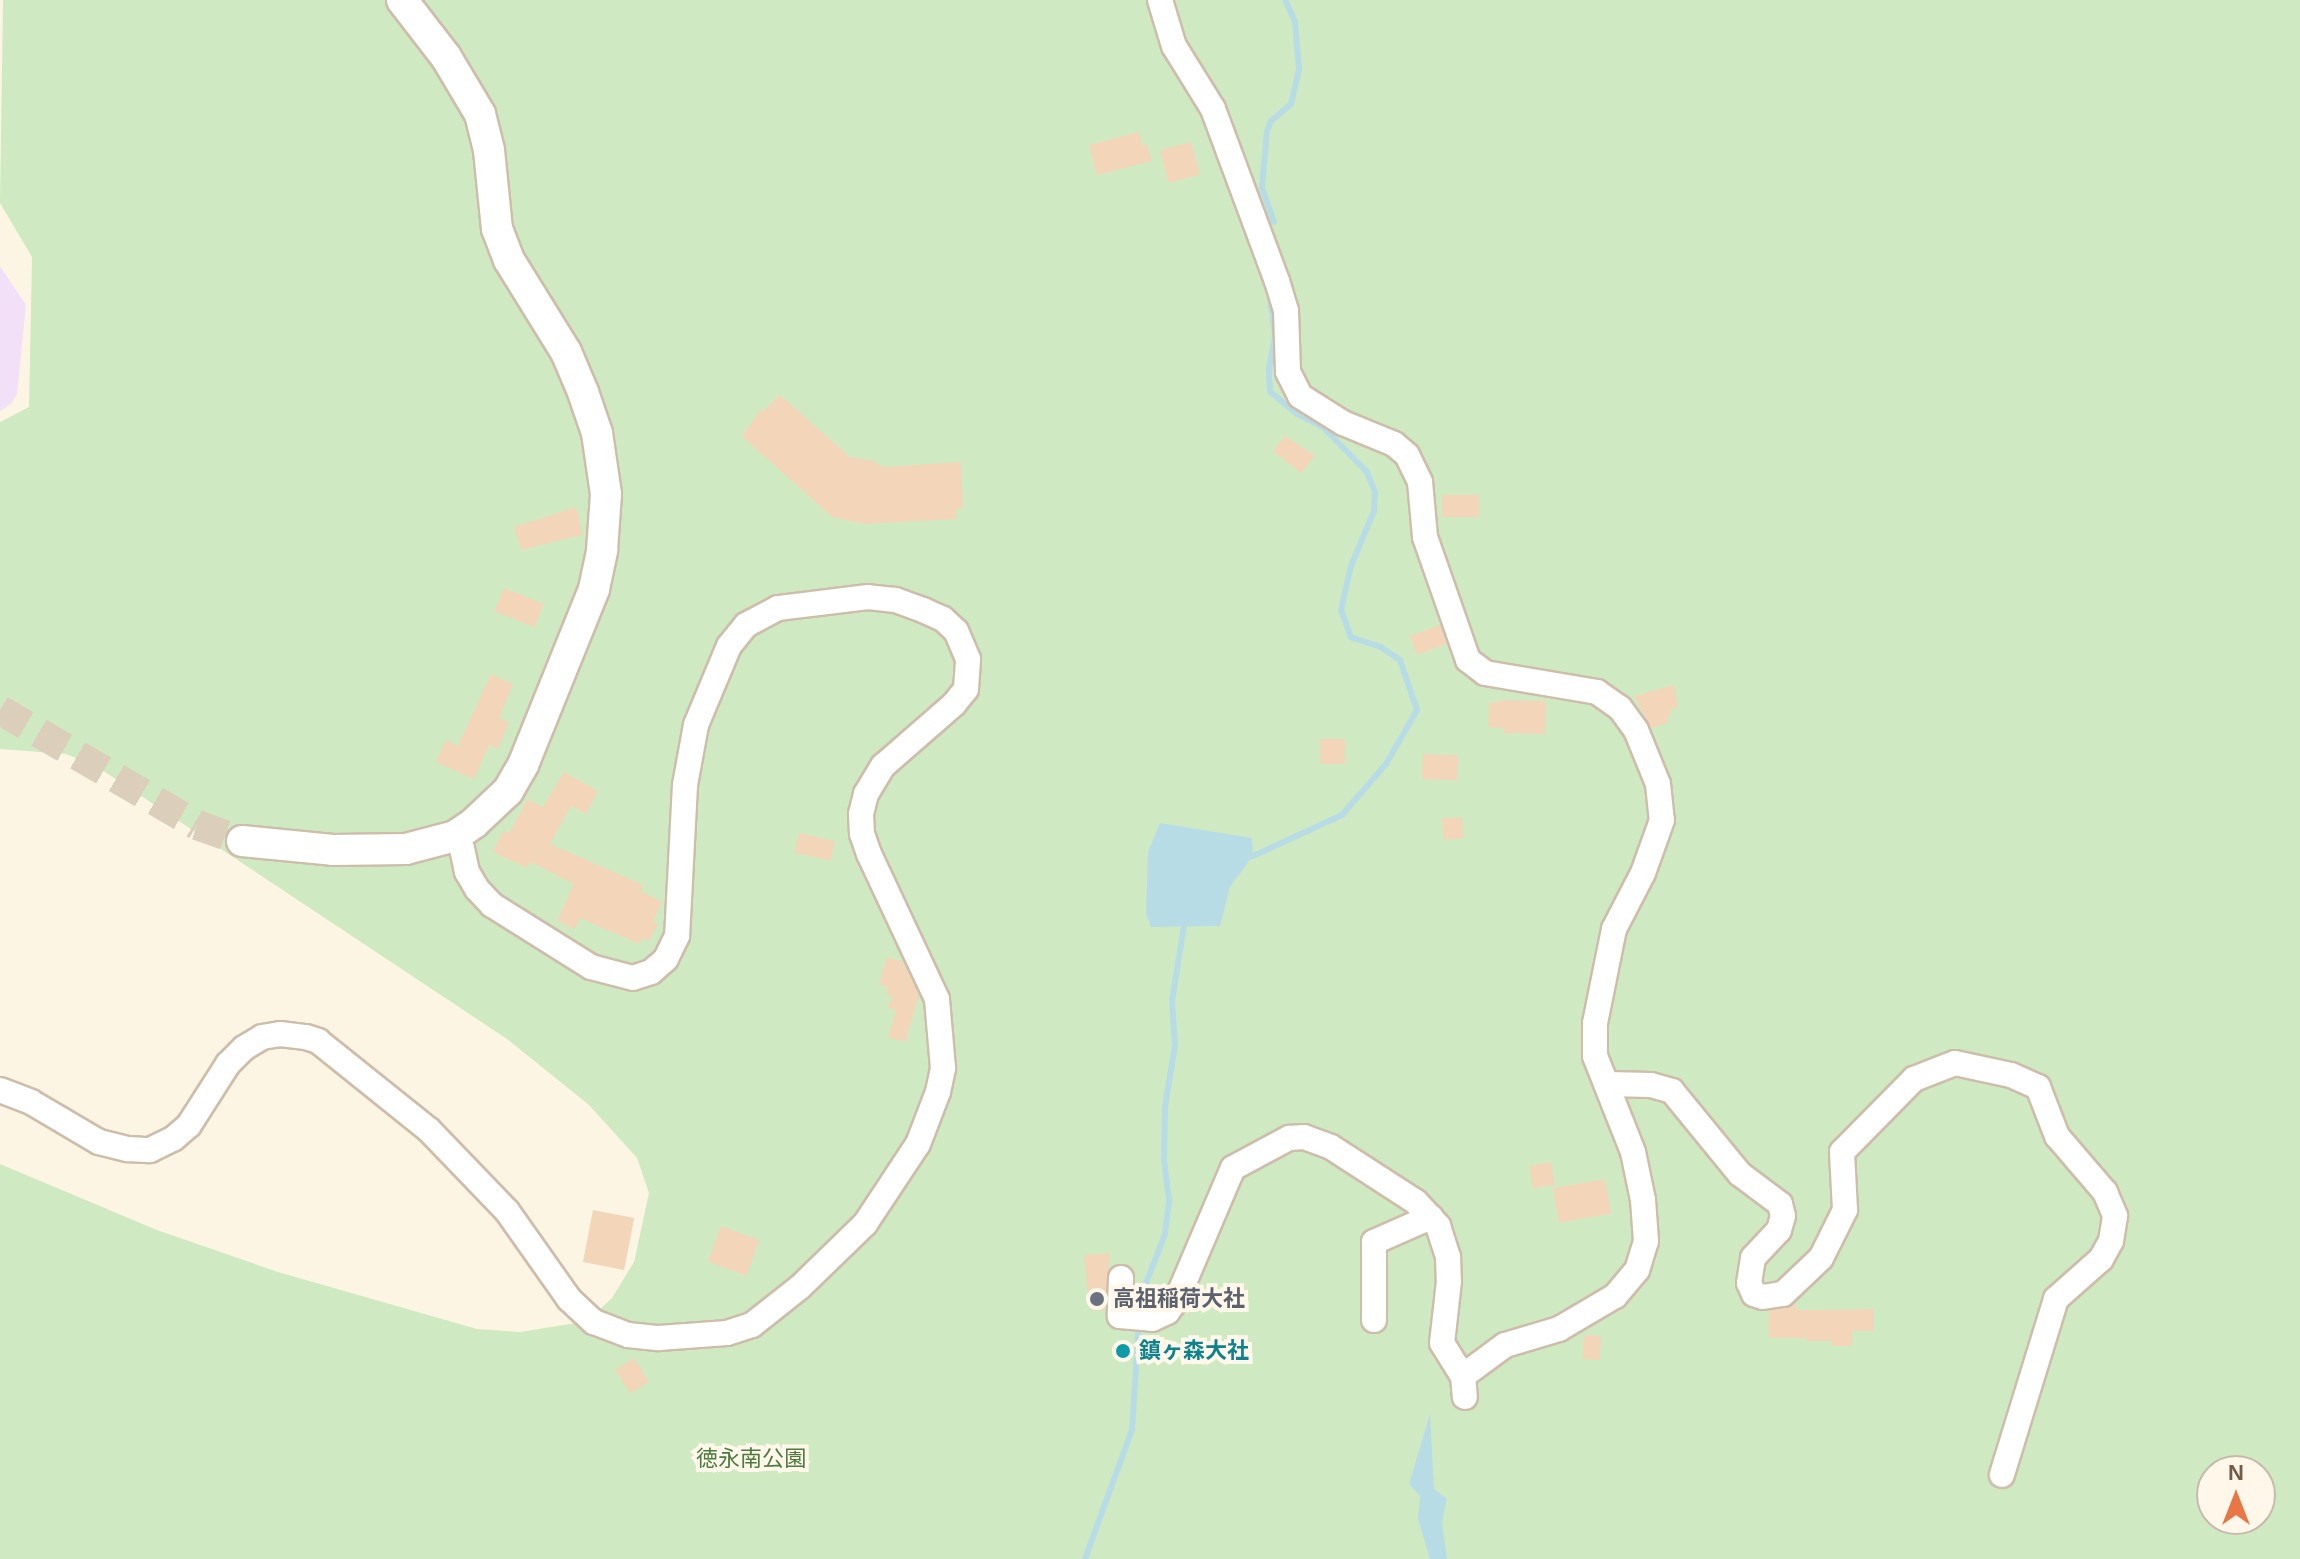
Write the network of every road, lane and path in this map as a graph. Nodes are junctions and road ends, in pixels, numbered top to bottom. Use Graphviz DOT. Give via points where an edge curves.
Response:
graph roads {
  1 [pos="402,0"];
  2 [pos="1160,0"];
  3 [pos="455,836"];
  4 [pos="242,841"];
  5 [pos="1608,1084"];
  6 [pos="0,1090"];
  7 [pos="1431,1217"];
  8 [pos="1121,1278"];
  9 [pos="1374,1320"];
  10 [pos="2002,1475"];
  1 -- 3 [label="street" via="446,57 480,114 497,229 583,392 597,433 606,494 594,589 523,765 508,791"];
  2 -- 5 [label="street" via="1174,46 1213,109 1277,281 1286,311 1288,372 1300,396 1407,455 1420,482 1425,537 1468,660 1485,673 1597,692 1620,708 1636,730 1653,770 1662,820 1614,929 1599,995 1595,1056"];
  3 -- 4 [label="street" via="406,849 333,850"];
  3 -- 6 [label="street" via="472,881 492,905 591,967 633,978 651,972 666,959 677,936 685,785 696,725 729,646 746,625 778,608 868,597 923,610 956,631 968,659 966,689 883,766 861,814 869,854 937,999 943,1068 938,1092 918,1144 865,1224 752,1325 727,1333 659,1338 628,1335 594,1322 569,1299 507,1211 429,1130 318,1041 306,1037 262,1037 244,1048 189,1125 150,1150 99,1142"];
  5 -- 7 [label="street" via="1633,1152 1646,1241 1637,1270 1615,1296 1559,1329 1505,1345 1464,1386 1442,1343 1448,1257"];
  5 -- 10 [label="street" via="1672,1091 1740,1174 1780,1204 1779,1230 1753,1258 1749,1283 1754,1294 1763,1297 1783,1294 1821,1258 1845,1210 1842,1152 1914,1079 1955,1063 2011,1075 2038,1087 2057,1136 2105,1192 2115,1216 2101,1259 2056,1299"];
  7 -- 8 [label="street" via="1331,1147 1304,1137 1289,1138 1233,1168 1167,1312 1152,1319 1120,1316"];
  7 -- 9 [label="street" via="1374,1242"];
}
